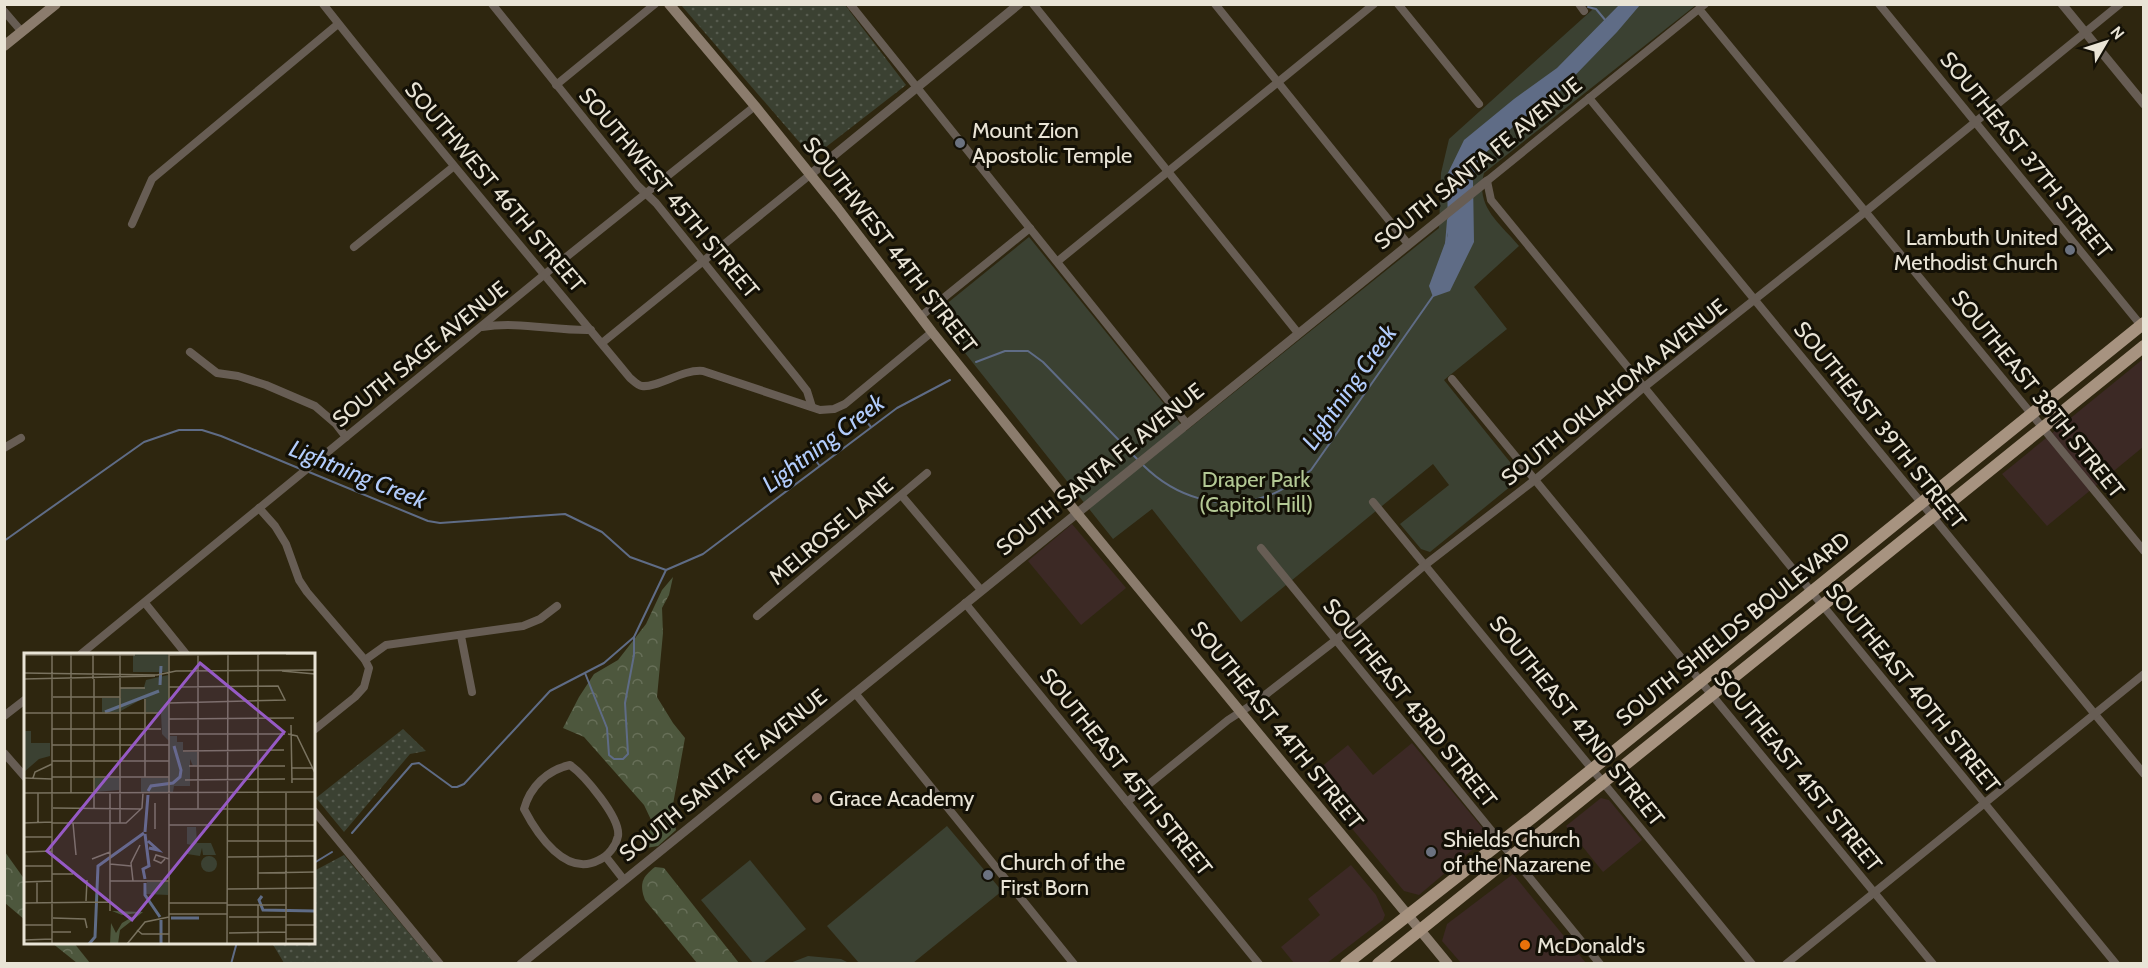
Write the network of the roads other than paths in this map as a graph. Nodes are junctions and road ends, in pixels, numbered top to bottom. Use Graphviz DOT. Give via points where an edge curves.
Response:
graph roads {
  1 [pos="56,4"];
  2 [pos="323,4"];
  3 [pos="492,4"];
  4 [pos="655,4"];
  5 [pos="669,4"];
  6 [pos="850,4"];
  7 [pos="1019,4"];
  8 [pos="1033,4"];
  9 [pos="1215,4"];
  10 [pos="1374,4"];
  11 [pos="1398,4"];
  12 [pos="1879,4"];
  13 [pos="2062,4"];
  14 [pos="2120,4"];
  15 [pos="1702,7"];
  16 [pos="4,11"];
  17 [pos="338,24"];
  18 [pos="22,32"];
  19 [pos="2085,33"];
  20 [pos="4,46"];
  21 [pos="1278,82"];
  22 [pos="556,85"];
  23 [pos="917,87"];
  24 [pos="1589,98"];
  25 [pos="1479,104"];
  26 [pos="2144,104"];
  27 [pos="755,106"];
  28 [pos="1976,121"];
  29 [pos="453,166"];
  30 [pos="1168,171"];
  31 [pos="811,174"];
  32 [pos="1487,181"];
  33 [pos="646,194"];
  34 [pos="1865,212"];
  35 [pos="132,224"];
  36 [pos="1030,228"];
  37 [pos="1408,244"];
  38 [pos="354,247"];
  39 [pos="703,261"];
  40 [pos="1058,261"];
  41 [pos="545,274"];
  42 [pos="1755,301"];
  43 [pos="920,317"];
  44 [pos="2143,326"];
  45 [pos="482,327"];
  46 [pos="591,330"];
  47 [pos="932,332"];
  48 [pos="1298,333"];
  49 [pos="602,343"];
  50 [pos="2144,346"];
  51 [pos="190,352"];
  52 [pos="1452,379"];
  53 [pos="1643,388"];
  54 [pos="812,407"];
  55 [pos="2031,414"];
  56 [pos="1187,424"];
  57 [pos="2042,428"];
  58 [pos="346,437"];
  59 [pos="21,438"];
  60 [pos="4,448"];
  61 [pos="927,473"];
  62 [pos="1536,479"];
  63 [pos="902,496"];
  64 [pos="1373,502"];
  65 [pos="1921,504"];
  66 [pos="259,508"];
  67 [pos="1076,512"];
  68 [pos="1932,516"];
  69 [pos="1260,548"];
  70 [pos="2144,551"];
  71 [pos="1425,565"];
  72 [pos="981,590"];
  73 [pos="1812,592"];
  74 [pos="145,603"];
  75 [pos="965,603"];
  76 [pos="1822,605"];
  77 [pos="557,606"];
  78 [pos="757,616"];
  79 [pos="461,636"];
  80 [pos="1335,640"];
  81 [pos="82,653"];
  82 [pos="185,653"];
  83 [pos="365,660"];
  84 [pos="2144,674"];
  85 [pos="1701,681"];
  86 [pos="472,692"];
  87 [pos="855,693"];
  88 [pos="1712,694"];
  89 [pos="24,701"];
  90 [pos="1241,712"];
  91 [pos="2094,714"];
  92 [pos="4,716"];
  93 [pos="315,729"];
  94 [pos="4,753"];
  95 [pos="1592,769"];
  96 [pos="2144,774"];
  97 [pos="24,776"];
  98 [pos="1604,782"];
  99 [pos="1127,802"];
  100 [pos="1985,803"];
  101 [pos="315,812"];
  102 [pos="1501,843"];
  103 [pos="1512,856"];
  104 [pos="606,857"];
  105 [pos="624,880"];
  106 [pos="1874,891"];
  107 [pos="1408,916"];
  108 [pos="1419,930"];
  109 [pos="440,963"];
  110 [pos="521,963"];
  111 [pos="1074,963"];
  112 [pos="1259,963"];
  113 [pos="1346,963"];
  114 [pos="1378,963"];
  115 [pos="1448,963"];
  116 [pos="1600,963"];
  117 [pos="1752,963"];
  118 [pos="1786,963"];
  119 [pos="1933,963"];
  120 [pos="2116,963"];
  1 -- 18 [label="main road"];
  2 -- 17 [label="street, SOUTHWEST 46TH STREET"];
  3 -- 22 [label="street, SOUTHWEST 45TH STREET"];
  4 -- 22 [label="street"];
  5 -- 27 [label="main road, SOUTHWEST 44TH STREET"];
  6 -- 23 [label="street"];
  7 -- 23 [label="street"];
  8 -- 30 [label="street"];
  9 -- 21 [label="street"];
  10 -- 21 [label="street"];
  11 -- 25 [label="street"];
  12 -- 28 [label="street, SOUTHEAST 37TH STREET"];
  13 -- 19 [label="street"];
  14 -- 19 [label="street, SOUTH OKLAHOMA AVENUE"];
  15 -- 24 [label="street, SOUTH SANTA FE AVENUE"];
  15 -- 34 [label="street, SOUTHEAST 38TH STREET"];
  16 -- 18 [label="street"];
  17 -- 29 [label="street, SOUTHWEST 46TH STREET"];
  17 -- 35 [label="street" via="152,178"];
  18 -- 20 [label="main road"];
  19 -- 26 [label="street"];
  19 -- 28 [label="street, SOUTH OKLAHOMA AVENUE"];
  21 -- 30 [label="street"];
  21 -- 37 [label="street"];
  22 -- 33 [label="street, SOUTHWEST 45TH STREET"];
  23 -- 31 [label="street"];
  23 -- 36 [label="street"];
  24 -- 32 [label="street, SOUTH SANTA FE AVENUE"];
  24 -- 42 [label="street, SOUTHEAST 39TH STREET"];
  27 -- 31 [label="main road, SOUTHWEST 44TH STREET"];
  27 -- 33 [label="street, SOUTH SAGE AVENUE"];
  28 -- 34 [label="street, SOUTH OKLAHOMA AVENUE"];
  28 -- 44 [label="street, SOUTHEAST 37TH STREET"];
  29 -- 38 [label="street"];
  29 -- 41 [label="street, SOUTHWEST 46TH STREET"];
  30 -- 40 [label="street"];
  30 -- 48 [label="street"];
  31 -- 39 [label="street"];
  31 -- 43 [label="main road, SOUTHWEST 44TH STREET"];
  32 -- 37 [label="street, SOUTH SANTA FE AVENUE"];
  32 -- 53 [label="street, SOUTHEAST 40TH STREET" via="1496,209"];
  33 -- 39 [label="street, SOUTHWEST 45TH STREET"];
  33 -- 41 [label="street, SOUTH SAGE AVENUE"];
  34 -- 42 [label="street, SOUTH OKLAHOMA AVENUE"];
  34 -- 55 [label="street, SOUTHEAST 38TH STREET"];
  36 -- 40 [label="street"];
  36 -- 43 [label="street"];
  37 -- 48 [label="street, SOUTH SANTA FE AVENUE"];
  39 -- 49 [label="street"];
  39 -- 54 [label="street, SOUTHWEST 45TH STREET" via="803,385"];
  40 -- 56 [label="street"];
  41 -- 45 [label="street, SOUTH SAGE AVENUE"];
  41 -- 46 [label="street, SOUTHWEST 46TH STREET"];
  42 -- 53 [label="street, SOUTH OKLAHOMA AVENUE"];
  42 -- 65 [label="street, SOUTHEAST 39TH STREET"];
  43 -- 47 [label="main road, SOUTHWEST 44TH STREET"];
  44 -- 55 [label="main road, SOUTH SHIELDS BOULEVARD"];
  45 -- 46 [label="street" via="507,324"];
  45 -- 58 [label="street, SOUTH SAGE AVENUE"];
  46 -- 49 [label="street, SOUTHWEST 46TH STREET"];
  47 -- 54 [label="street" via="845,404 829,410"];
  47 -- 67 [label="main road, SOUTHWEST 44TH STREET"];
  48 -- 56 [label="street, SOUTH SANTA FE AVENUE"];
  49 -- 54 [label="street, SOUTHWEST 46TH STREET" via="638,385 688,371 703,371"];
  50 -- 57 [label="main road, SOUTH SHIELDS BOULEVARD"];
  51 -- 58 [label="street" via="217,373 266,385 309,403"];
  52 -- 62 [label="street, SOUTHEAST 41ST STREET"];
  53 -- 62 [label="street, SOUTH OKLAHOMA AVENUE"];
  53 -- 73 [label="street, SOUTHEAST 40TH STREET"];
  55 -- 57 [label="street, SOUTHEAST 38TH STREET"];
  55 -- 65 [label="main road, SOUTH SHIELDS BOULEVARD"];
  56 -- 67 [label="street, SOUTH SANTA FE AVENUE"];
  57 -- 68 [label="main road, SOUTH SHIELDS BOULEVARD"];
  57 -- 70 [label="street, SOUTHEAST 38TH STREET"];
  58 -- 66 [label="street, SOUTH SAGE AVENUE"];
  59 -- 60 [label="street"];
  61 -- 63 [label="street, MELROSE LANE"];
  62 -- 71 [label="street, SOUTH OKLAHOMA AVENUE"];
  62 -- 85 [label="street, SOUTHEAST 41ST STREET"];
  63 -- 72 [label="street"];
  63 -- 78 [label="street, MELROSE LANE"];
  64 -- 71 [label="street, SOUTHEAST 42ND STREET"];
  65 -- 68 [label="street, SOUTHEAST 39TH STREET"];
  65 -- 73 [label="main road, SOUTH SHIELDS BOULEVARD"];
  66 -- 74 [label="street, SOUTH SAGE AVENUE"];
  66 -- 83 [label="street" via="285,544 299,580"];
  67 -- 72 [label="street, SOUTH SANTA FE AVENUE"];
  67 -- 90 [label="main road, SOUTHEAST 44TH STREET"];
  68 -- 76 [label="main road, SOUTH SHIELDS BOULEVARD"];
  68 -- 91 [label="street, SOUTHEAST 39TH STREET"];
  69 -- 80 [label="street, SOUTHEAST 43RD STREET"];
  71 -- 80 [label="street, SOUTH OKLAHOMA AVENUE"];
  71 -- 95 [label="street, SOUTHEAST 42ND STREET"];
  72 -- 75 [label="street, SOUTH SANTA FE AVENUE"];
  73 -- 76 [label="street, SOUTHEAST 40TH STREET"];
  73 -- 85 [label="main road, SOUTH SHIELDS BOULEVARD"];
  74 -- 81 [label="street, SOUTH SAGE AVENUE"];
  74 -- 82 [label="street"];
  75 -- 87 [label="street, SOUTH SANTA FE AVENUE"];
  75 -- 99 [label="street, SOUTHEAST 45TH STREET"];
  76 -- 88 [label="main road, SOUTH SHIELDS BOULEVARD"];
  76 -- 100 [label="street, SOUTHEAST 40TH STREET"];
  77 -- 79 [label="street" via="523,626"];
  79 -- 83 [label="street" via="386,645"];
  79 -- 86 [label="street"];
  80 -- 90 [label="street, SOUTH OKLAHOMA AVENUE"];
  80 -- 102 [label="street, SOUTHEAST 43RD STREET"];
  83 -- 93 [label="street" via="369,669 364,687"];
  84 -- 91 [label="street"];
  85 -- 88 [label="street, SOUTHEAST 41ST STREET"];
  85 -- 95 [label="main road, SOUTH SHIELDS BOULEVARD"];
  87 -- 105 [label="street, SOUTH SANTA FE AVENUE"];
  87 -- 111 [label="street"];
  88 -- 98 [label="main road, SOUTH SHIELDS BOULEVARD"];
  88 -- 106 [label="street, SOUTHEAST 41ST STREET"];
  89 -- 92 [label="street"];
  90 -- 99 [label="street, SOUTH OKLAHOMA AVENUE"];
  90 -- 107 [label="main road, SOUTHEAST 44TH STREET"];
  91 -- 96 [label="street, SOUTHEAST 39TH STREET"];
  91 -- 100 [label="street"];
  94 -- 97 [label="street"];
  95 -- 98 [label="street, SOUTHEAST 42ND STREET"];
  95 -- 102 [label="main road, SOUTH SHIELDS BOULEVARD"];
  98 -- 103 [label="main road, SOUTH SHIELDS BOULEVARD"];
  98 -- 117 [label="street, SOUTHEAST 42ND STREET"];
  99 -- 112 [label="street, SOUTHEAST 45TH STREET"];
  100 -- 106 [label="street"];
  100 -- 120 [label="street, SOUTHEAST 40TH STREET"];
  101 -- 109 [label="street"];
  102 -- 103 [label="street, SOUTHEAST 43RD STREET"];
  102 -- 107 [label="main road, SOUTH SHIELDS BOULEVARD"];
  103 -- 108 [label="main road, SOUTH SHIELDS BOULEVARD"];
  103 -- 116 [label="street, SOUTHEAST 43RD STREET"];
  104 -- 104 [label="street" via="618,835 615,820 579,771 570,765 561,767 535,786 524,809 553,851 564,859 590,865"];
  104 -- 105 [label="street"];
  105 -- 110 [label="street, SOUTH SANTA FE AVENUE"];
  106 -- 118 [label="street"];
  106 -- 119 [label="street, SOUTHEAST 41ST STREET"];
  107 -- 108 [label="main road, SOUTHEAST 44TH STREET"];
  107 -- 113 [label="main road, SOUTH SHIELDS BOULEVARD"];
  108 -- 114 [label="main road, SOUTH SHIELDS BOULEVARD"];
  108 -- 115 [label="main road, SOUTHEAST 44TH STREET"];
}
